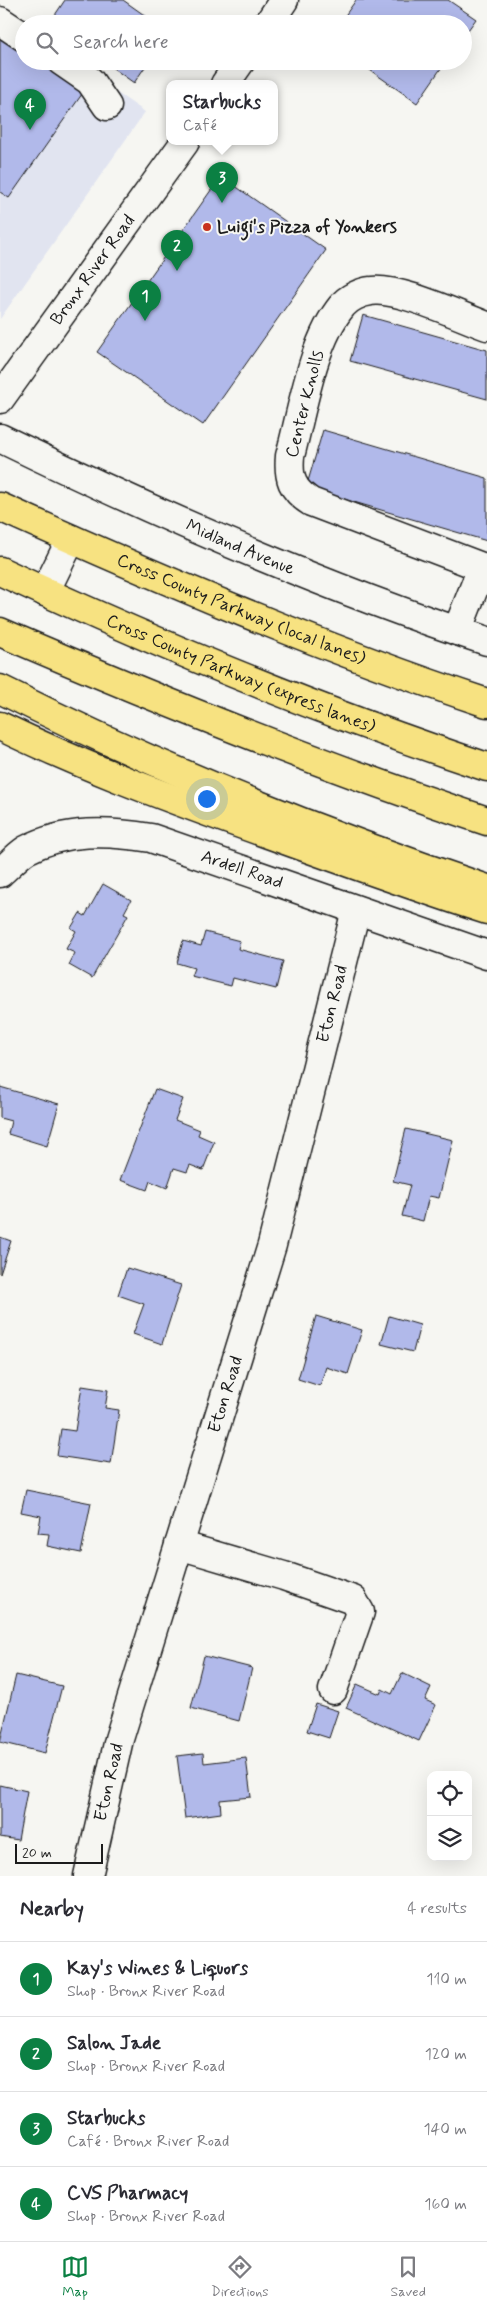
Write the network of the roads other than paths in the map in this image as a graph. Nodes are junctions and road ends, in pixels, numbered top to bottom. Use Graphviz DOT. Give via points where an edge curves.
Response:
graph roads {
  1 [pos="284,0"];
  2 [pos="274,15"];
  3 [pos="0,20"];
  4 [pos="15,30"];
  5 [pos="74,70"];
  6 [pos="107,106"];
  7 [pos="183,145"];
  8 [pos="487,326"];
  9 [pos="0,399"];
  10 [pos="0,438"];
  11 [pos="3,496"];
  12 [pos="71,539"];
  13 [pos="121,561"];
  14 [pos="484,568"];
  15 [pos="0,571"];
  16 [pos="45,592"];
  17 [pos="457,631"];
  18 [pos="0,632"];
  19 [pos="487,641"];
  20 [pos="0,689"];
  21 [pos="487,703"];
  22 [pos="0,726"];
  23 [pos="487,767"];
  24 [pos="487,821"];
  25 [pos="0,873"];
  26 [pos="487,889"];
  27 [pos="356,910"];
  28 [pos="487,910"];
  29 [pos="487,956"];
  30 [pos="179,1545"];
  31 [pos="333,1690"];
  32 [pos="88,1876"];
  1 -- 2 [label="street"];
  3 -- 4 [label="street"];
  5 -- 6 [label="street" via="90,81"];
  7 -- 9 [label="street, Bronx River Road"];
  8 -- 14 [label="street, Center Knolls" via="397,293 372,291 353,297 342,306 320,342 289,466 291,484 311,502"];
  10 -- 17 [label="street, Midland Avenue" via="235,545"];
  11 -- 12 [label="highway, Cross County Parkway (local lanes)"];
  11 -- 13 [label="highway" via="73,526"];
  12 -- 13 [label="highway, Cross County Parkway (local lanes)"];
  12 -- 16 [label="street"];
  13 -- 21 [label="highway, Cross County Parkway (local lanes)" via="369,662"];
  14 -- 17 [label="street, Center Knolls"];
  15 -- 16 [label="highway, Cross County Parkway (express lanes)"];
  16 -- 23 [label="highway, Cross County Parkway (express lanes)" via="247,680"];
  17 -- 19 [label="street, Midland Avenue"];
  18 -- 24 [label="highway" via="241,732"];
  20 -- 26 [label="highway" via="129,750 260,806"];
  22 -- 28 [label="highway" via="91,768 202,810 354,866"];
  25 -- 27 [label="street, Ardell Road" via="26,851 71,834 114,832 151,838"];
  27 -- 29 [label="street, Ardell Road"];
  27 -- 30 [label="street, Eton Road" via="272,1245"];
  30 -- 31 [label="street" via="353,1600 360,1612"];
  30 -- 32 [label="street, Eton Road" via="119,1739"];
}
